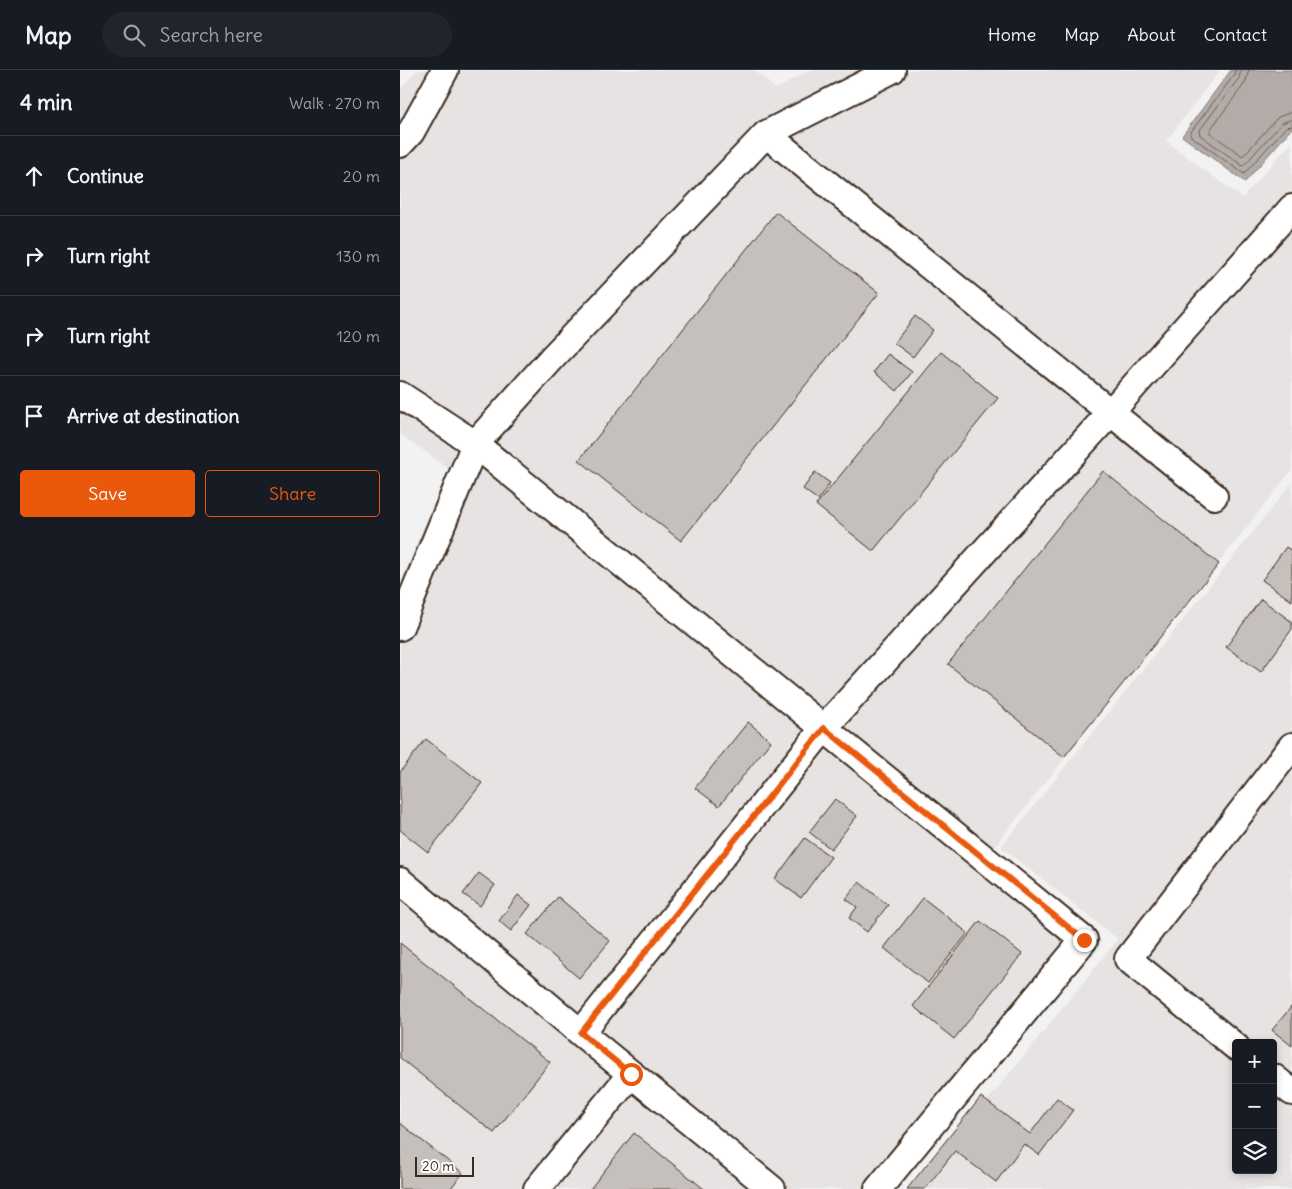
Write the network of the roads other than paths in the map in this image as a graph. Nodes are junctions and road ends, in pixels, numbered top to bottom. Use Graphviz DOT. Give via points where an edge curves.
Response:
graph roads {
  1 [pos="446,70"];
  2 [pos="892,70"];
  3 [pos="766,134"];
  4 [pos="400,144"];
  5 [pos="1292,208"];
  6 [pos="400,395"];
  7 [pos="1110,413"];
  8 [pos="475,444"];
  9 [pos="1214,496"];
  10 [pos="400,627"];
  11 [pos="824,728"];
  12 [pos="1292,746"];
  13 [pos="400,881"];
  14 [pos="581,1033"];
  15 [pos="1232,1044"];
  16 [pos="631,1074"];
  17 [pos="1277,1080"];
  18 [pos="1292,1092"];
  19 [pos="537,1189"];
  20 [pos="772,1189"];
  21 [pos="878,1189"];
  1 -- 4 [label="lane" via="411,132"];
  2 -- 3 [label="lane"];
  3 -- 7 [label="lane"];
  3 -- 8 [label="lane" via="553,357"];
  5 -- 7 [label="lane"];
  6 -- 8 [label="lane"];
  7 -- 9 [label="lane"];
  7 -- 11 [label="lane"];
  8 -- 10 [label="lane"];
  8 -- 11 [label="lane"];
  11 -- 14 [label="lane"];
  11 -- 21 [label="lane" via="1084,940"];
  12 -- 15 [label="lane" via="1128,959"];
  13 -- 14 [label="lane"];
  14 -- 16 [label="lane"];
  16 -- 19 [label="lane"];
  16 -- 20 [label="lane"];
  17 -- 18 [label="lane"];
}
